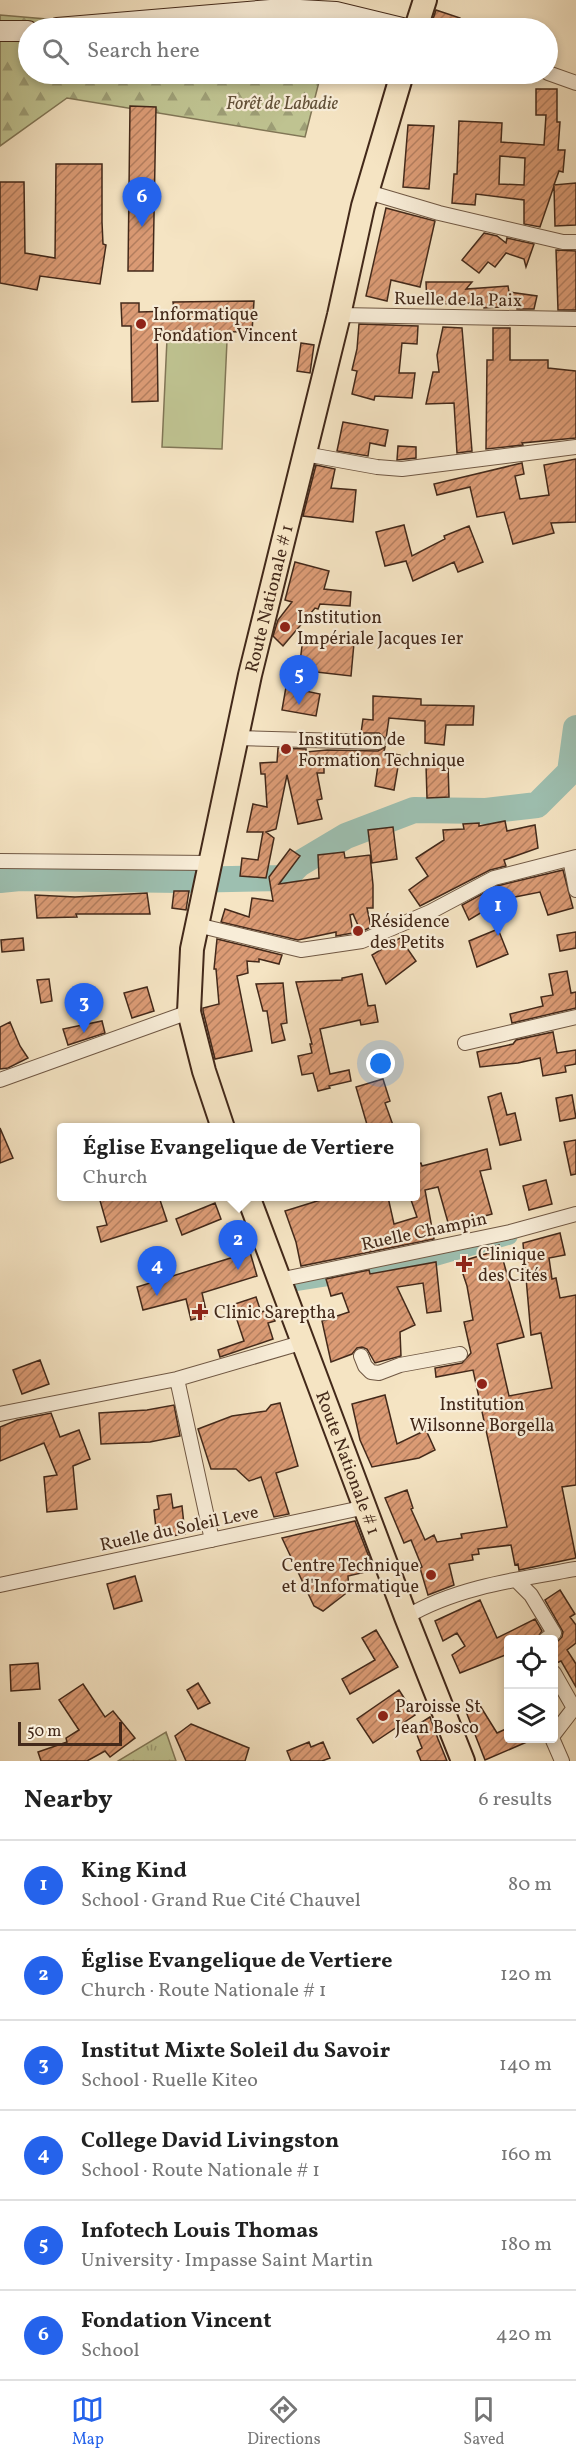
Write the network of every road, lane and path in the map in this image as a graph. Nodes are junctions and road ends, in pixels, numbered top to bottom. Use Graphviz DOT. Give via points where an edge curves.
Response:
graph roads {
  1 [pos="425,0"];
  2 [pos="175,18"];
  3 [pos="361,18"];
  4 [pos="419,18"];
  5 [pos="0,31"];
  6 [pos="18,31"];
  7 [pos="558,77"];
  8 [pos="576,83"];
  9 [pos="399,84"];
  10 [pos="368,192"];
  11 [pos="576,242"];
  12 [pos="339,315"];
  13 [pos="576,320"];
  14 [pos="576,447"];
  15 [pos="304,454"];
  16 [pos="237,738"];
  17 [pos="378,742"];
  18 [pos="573,858"];
  19 [pos="0,861"];
  20 [pos="210,863"];
  21 [pos="576,890"];
  22 [pos="197,925"];
  23 [pos="189,1012"];
  24 [pos="576,1017"];
  25 [pos="465,1043"];
  26 [pos="0,1080"];
  27 [pos="221,1123"];
  28 [pos="249,1201"];
  29 [pos="576,1214"];
  30 [pos="279,1280"];
  31 [pos="304,1342"];
  32 [pos="460,1354"];
  33 [pos="361,1356"];
  34 [pos="177,1379"];
  35 [pos="0,1414"];
  36 [pos="366,1507"];
  37 [pos="212,1540"];
  38 [pos="576,1569"];
  39 [pos="516,1580"];
  40 [pos="0,1585"];
  41 [pos="406,1617"];
  42 [pos="551,1635"];
  43 [pos="558,1680"];
  44 [pos="558,1729"];
  45 [pos="554,1743"];
  46 [pos="463,1761"];
  47 [pos="562,1761"];
  1 -- 4 [label="main road"];
  2 -- 3 [label="street" via="282,9 336,12"];
  5 -- 6 [label="street"];
  7 -- 8 [label="street"];
  9 -- 10 [label="main road, Route Nationale # 1"];
  10 -- 11 [label="street" via="439,213"];
  10 -- 12 [label="main road, Route Nationale # 1"];
  12 -- 13 [label="street, Ruelle de la Paix"];
  12 -- 15 [label="main road, Route Nationale # 1"];
  14 -- 15 [label="street" via="402,469"];
  15 -- 16 [label="main road, Route Nationale # 1"];
  16 -- 17 [label="street"];
  16 -- 20 [label="main road, Route Nationale # 1"];
  18 -- 21 [label="street"];
  18 -- 22 [label="street" via="494,879 362,941 301,950"];
  19 -- 20 [label="street"];
  20 -- 22 [label="main road, Route Nationale # 1"];
  22 -- 23 [label="main road, Route Nationale # 1"];
  23 -- 26 [label="street"];
  23 -- 27 [label="main road, Route Nationale # 1"];
  24 -- 25 [label="street"];
  28 -- 30 [label="main road, Route Nationale # 1"];
  29 -- 30 [label="street, Ruelle Champin" via="510,1232"];
  30 -- 31 [label="main road, Route Nationale # 1"];
  31 -- 34 [label="street"];
  31 -- 36 [label="main road, Route Nationale # 1"];
  32 -- 33 [label="street" via="379,1372 371,1372"];
  34 -- 35 [label="street"];
  34 -- 37 [label="street"];
  36 -- 37 [label="street, Ruelle du Soleil Leve"];
  36 -- 41 [label="main road, Route Nationale # 1"];
  37 -- 40 [label="street, Ruelle du Soleil Leve"];
  38 -- 39 [label="street"];
  39 -- 41 [label="street" via="430,1603"];
  39 -- 42 [label="street" via="531,1595 554,1633"];
  41 -- 46 [label="main road, Route Nationale # 1"];
  43 -- 44 [label="street" via="574,1708"];
  45 -- 47 [label="street"];
}
